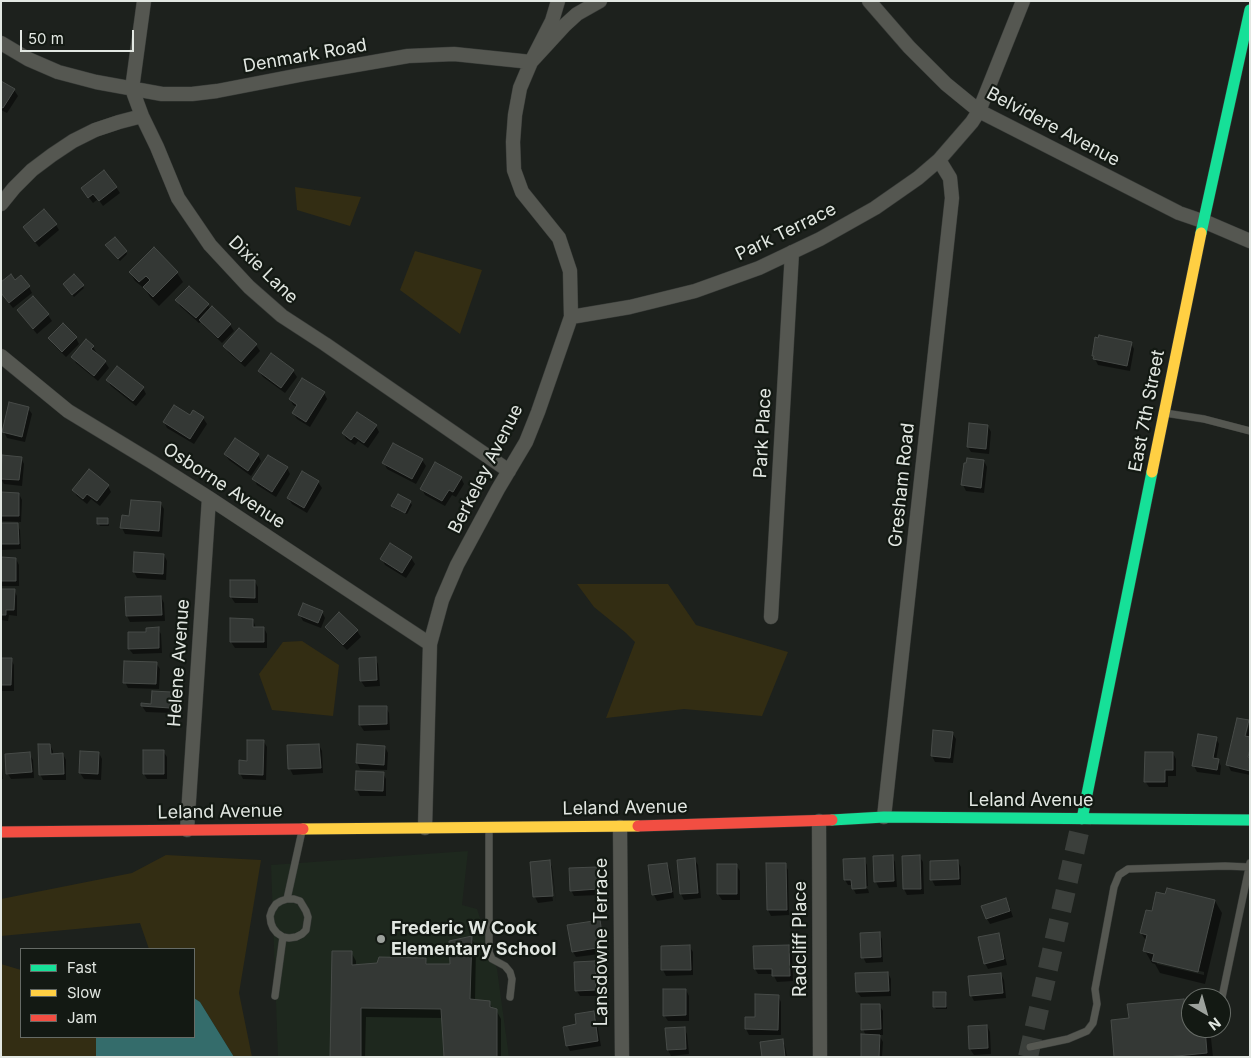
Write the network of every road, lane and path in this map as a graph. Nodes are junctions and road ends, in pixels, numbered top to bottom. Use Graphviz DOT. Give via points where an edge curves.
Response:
graph roads {
  1 [pos="144,1"];
  2 [pos="558,1"];
  3 [pos="600,1"];
  4 [pos="869,1"];
  5 [pos="1023,1"];
  6 [pos="1250,10"];
  7 [pos="1,43"];
  8 [pos="531,62"];
  9 [pos="132,89"];
  10 [pos="978,111"];
  11 [pos="142,116"];
  12 [pos="939,160"];
  13 [pos="1,204"];
  14 [pos="1203,221"];
  15 [pos="1250,241"];
  16 [pos="792,252"];
  17 [pos="571,317"];
  18 [pos="1,356"];
  19 [pos="1164,413"];
  20 [pos="1250,431"];
  21 [pos="509,471"];
  22 [pos="208,498"];
  23 [pos="771,617"];
  24 [pos="430,644"];
  25 [pos="884,817"];
  26 [pos="1082,819"];
  27 [pos="1250,820"];
  28 [pos="818,821"];
  29 [pos="489,827"];
  30 [pos="620,827"];
  31 [pos="425,828"];
  32 [pos="303,829"];
  33 [pos="187,830"];
  34 [pos="1,832"];
  35 [pos="1249,865"];
  36 [pos="287,899"];
  37 [pos="283,937"];
  38 [pos="1224,988"];
  39 [pos="275,996"];
  40 [pos="510,997"];
  41 [pos="1030,1047"];
  42 [pos="622,1057"];
  43 [pos="820,1057"];
  1 -- 9 [label="street, Dixie Lane"];
  2 -- 8 [label="street, Berkeley Avenue" via="552,21"];
  3 -- 8 [label="street" via="577,14"];
  4 -- 10 [label="street, Belvidere Avenue" via="915,53"];
  5 -- 10 [label="street, Park Terrace"];
  6 -- 14 [label="street, East 7th Street"];
  7 -- 9 [label="street, Denmark Road" via="58,72"];
  8 -- 9 [label="street, Denmark Road" via="454,54 408,56 192,94"];
  8 -- 17 [label="street, Berkeley Avenue" via="520,88 515,115 514,170 522,192 559,238 570,271"];
  9 -- 11 [label="street, Dixie Lane"];
  10 -- 12 [label="street, Park Terrace"];
  10 -- 14 [label="street, Belvidere Avenue" via="1179,213"];
  11 -- 13 [label="street" via="95,130 52,155 32,170"];
  11 -- 21 [label="street, Dixie Lane" via="178,198 210,245 249,287 282,316"];
  12 -- 16 [label="street, Park Terrace" via="874,208"];
  12 -- 25 [label="street, Gresham Road" via="950,178 952,198"];
  14 -- 15 [label="street, Belvidere Avenue"];
  14 -- 19 [label="street, East 7th Street"];
  16 -- 17 [label="street, Park Terrace" via="759,268 695,291"];
  16 -- 23 [label="street, Park Place"];
  17 -- 21 [label="street, Berkeley Avenue" via="526,442"];
  18 -- 22 [label="street, Osborne Avenue" via="68,411"];
  19 -- 20 [label="lane"];
  19 -- 26 [label="street, East 7th Street"];
  21 -- 24 [label="street, Berkeley Avenue" via="457,565 442,600"];
  22 -- 24 [label="street, Osborne Avenue"];
  22 -- 33 [label="street, Helene Avenue"];
  24 -- 31 [label="street, Berkeley Avenue"];
  25 -- 26 [label="street, Leland Avenue"];
  25 -- 28 [label="street, Leland Avenue"];
  26 -- 27 [label="street, Leland Avenue"];
  28 -- 30 [label="street, Leland Avenue"];
  28 -- 43 [label="street, Radcliff Place"];
  29 -- 30 [label="street, Leland Avenue"];
  29 -- 31 [label="street, Leland Avenue"];
  29 -- 40 [label="lane" via="489,952 492,959 510,972"];
  30 -- 42 [label="street, Lansdowne Terrace"];
  31 -- 32 [label="street, Leland Avenue"];
  32 -- 33 [label="street, Leland Avenue"];
  32 -- 36 [label="lane"];
  33 -- 34 [label="street, Leland Avenue"];
  35 -- 38 [label="lane"];
  35 -- 41 [label="lane" via="1128,869 1118,875 1095,989 1097,1004 1093,1023 1087,1031 1068,1039"];
  36 -- 37 [label="lane" via="276,904 270,916 273,928"];
  36 -- 37 [label="lane" via="300,901 308,917 302,934"];
  37 -- 39 [label="lane"];
}
